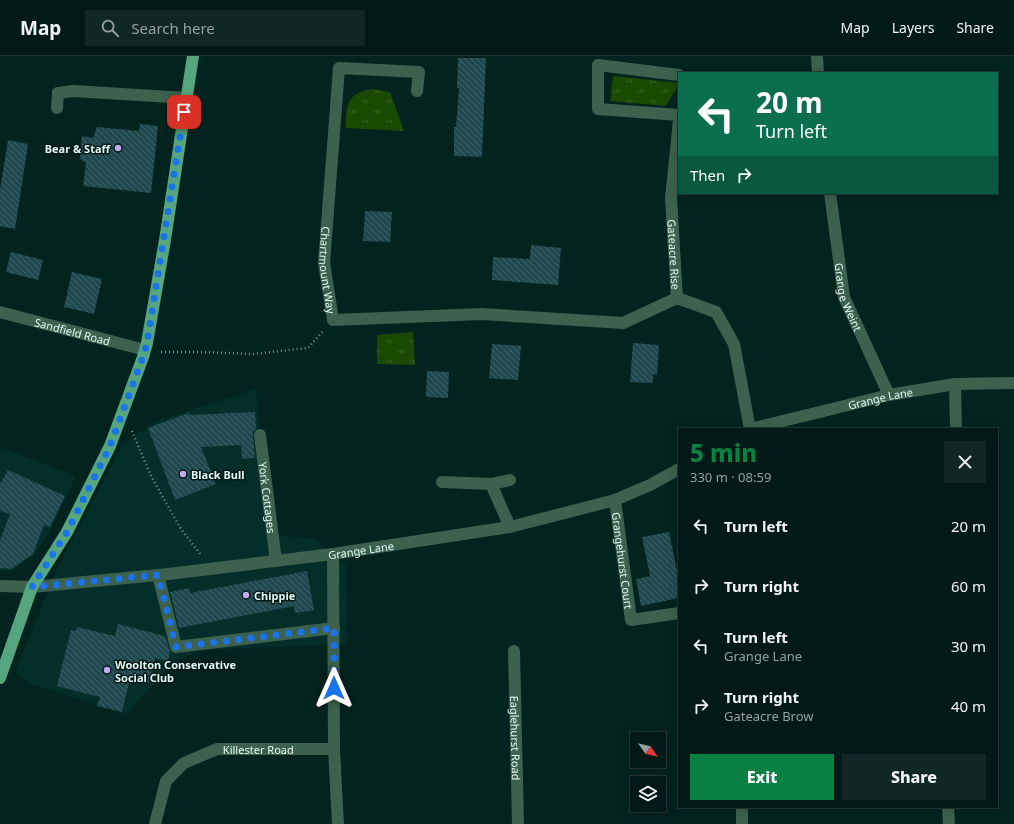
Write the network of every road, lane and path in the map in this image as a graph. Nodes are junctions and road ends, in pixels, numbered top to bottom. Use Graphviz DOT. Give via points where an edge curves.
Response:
graph roads {
  1 [pos="193,56"];
  2 [pos="817,56"];
  3 [pos="818,72"];
  4 [pos="678,75"];
  5 [pos="417,91"];
  6 [pos="187,98"];
  7 [pos="57,108"];
  8 [pos="678,115"];
  9 [pos="678,130"];
  10 [pos="830,194"];
  11 [pos="677,298"];
  12 [pos="3,316"];
  13 [pos="333,320"];
  14 [pos="145,350"];
  15 [pos="161,352"];
  16 [pos="1014,383"];
  17 [pos="955,384"];
  18 [pos="889,395"];
  19 [pos="750,428"];
  20 [pos="754,428"];
  21 [pos="956,428"];
  22 [pos="132,429"];
  23 [pos="260,435"];
  24 [pos="678,470"];
  25 [pos="510,480"];
  26 [pos="442,482"];
  27 [pos="491,484"];
  28 [pos="615,500"];
  29 [pos="510,527"];
  30 [pos="333,554"];
  31 [pos="276,561"];
  32 [pos="210,569"];
  33 [pos="158,575"];
  34 [pos="0,586"];
  35 [pos="32,587"];
  36 [pos="678,613"];
  37 [pos="334,628"];
  38 [pos="514,651"];
  39 [pos="0,678"];
  40 [pos="334,749"];
  41 [pos="742,808"];
  42 [pos="948,808"];
  43 [pos="155,824"];
  44 [pos="338,824"];
  45 [pos="518,824"];
  46 [pos="742,824"];
  47 [pos="950,824"];
  1 -- 6 [label="main road"];
  2 -- 3 [label="street"];
  4 -- 8 [label="street" via="598,65 598,110"];
  5 -- 13 [label="street, Chartmount Way" via="420,72 339,68 324,263"];
  6 -- 7 [label="street" via="73,91 58,93"];
  6 -- 14 [label="main road"];
  9 -- 11 [label="street, Gateacre Rise" via="671,198"];
  10 -- 18 [label="street, Grange Weint" via="844,298"];
  11 -- 13 [label="street, Chartmount Way" via="623,323 482,314"];
  11 -- 19 [label="street, Gateacre Rise" via="716,312 734,344"];
  12 -- 14 [label="street, Sandfield Road"];
  13 -- 15 [label="path" via="308,348 254,354"];
  14 -- 35 [label="main road" via="110,446 67,532"];
  16 -- 17 [label="street, Grange Lane"];
  17 -- 18 [label="street, Grange Lane"];
  17 -- 21 [label="street"];
  18 -- 20 [label="street, Grange Lane"];
  22 -- 32 [label="path" via="154,482 181,529"];
  23 -- 31 [label="street, York Cottages"];
  24 -- 28 [label="street, Grange Lane"];
  25 -- 27 [label="street"];
  26 -- 27 [label="street"];
  27 -- 29 [label="street"];
  28 -- 29 [label="street, Grange Lane"];
  28 -- 36 [label="street, Grangehurst Court" via="631,620"];
  29 -- 30 [label="street, Grange Lane"];
  30 -- 31 [label="street, Grange Lane"];
  30 -- 37 [label="street"];
  31 -- 32 [label="street, Grange Lane"];
  32 -- 33 [label="street, Grange Lane"];
  33 -- 35 [label="street, Grange Lane"];
  33 -- 37 [label="street" via="176,647"];
  34 -- 35 [label="street, Grange Lane"];
  35 -- 39 [label="main road"];
  37 -- 40 [label="street"];
  38 -- 45 [label="street, Eaglehurst Road"];
  40 -- 43 [label="street, Killester Road" via="217,749 184,763 166,781"];
  40 -- 44 [label="street"];
  41 -- 46 [label="street"];
  42 -- 47 [label="street"];
}
